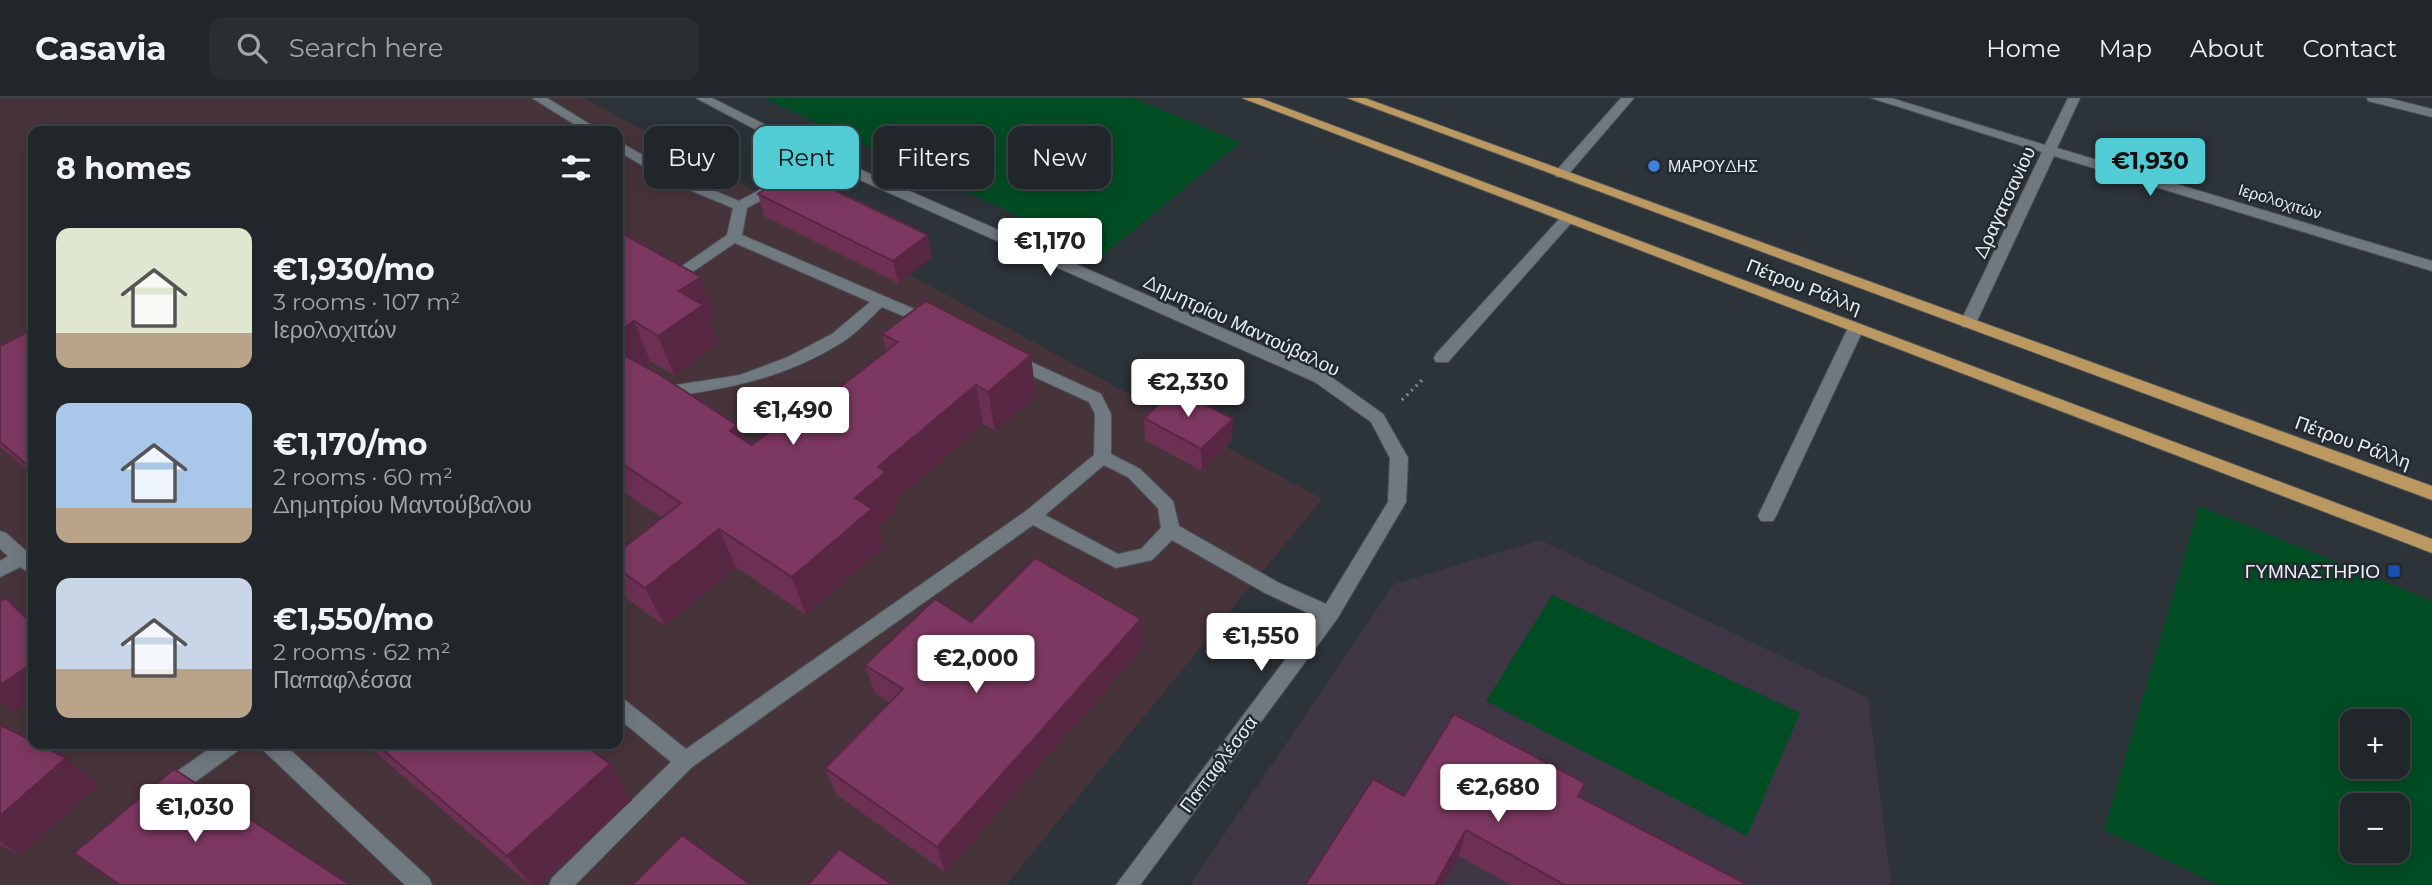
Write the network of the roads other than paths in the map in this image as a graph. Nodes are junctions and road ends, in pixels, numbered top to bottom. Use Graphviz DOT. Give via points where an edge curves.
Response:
graph roads {
  1 [pos="538,98"];
  2 [pos="702,98"];
  3 [pos="1248,98"];
  4 [pos="1353,98"];
  5 [pos="1628,98"];
  6 [pos="1877,98"];
  7 [pos="2074,98"];
  8 [pos="2374,98"];
  9 [pos="2432,113"];
  10 [pos="586,126"];
  11 [pos="758,126"];
  12 [pos="623,148"];
  13 [pos="2050,149"];
  14 [pos="859,174"];
  15 [pos="1560,174"];
  16 [pos="771,189"];
  17 [pos="740,206"];
  18 [pos="1567,219"];
  19 [pos="734,237"];
  20 [pos="2432,266"];
  21 [pos="680,274"];
  22 [pos="881,300"];
  23 [pos="1968,323"];
  24 [pos="1856,328"];
  25 [pos="944,329"];
  26 [pos="995,352"];
  27 [pos="1442,358"];
  28 [pos="682,389"];
  29 [pos="1102,457"];
  30 [pos="1399,458"];
  31 [pos="2432,493"];
  32 [pos="1032,516"];
  33 [pos="1766,516"];
  34 [pos="1170,530"];
  35 [pos="0,538"];
  36 [pos="2432,544"];
  37 [pos="27,563"];
  38 [pos="0,570"];
  39 [pos="1330,614"];
  40 [pos="623,710"];
  41 [pos="225,749"];
  42 [pos="275,749"];
  43 [pos="685,761"];
  44 [pos="144,806"];
  45 [pos="421,885"];
  46 [pos="560,885"];
  47 [pos="1127,885"];
  1 -- 10 [label="street"];
  2 -- 11 [label="street, Δημητρίου Μαντούβαλου"];
  3 -- 18 [label="main road, Πέτρου Ράλλη"];
  4 -- 15 [label="main road, Πέτρου Ράλλη"];
  5 -- 15 [label="street"];
  6 -- 13 [label="street, Ιερολοχιτών"];
  7 -- 13 [label="street, Δραγατσανίου"];
  8 -- 9 [label="street"];
  12 -- 17 [label="street" via="675,179"];
  13 -- 20 [label="street, Ιερολοχιτών"];
  13 -- 23 [label="street, Δραγατσανίου"];
  14 -- 30 [label="street, Δημητρίου Μαντούβαλου" via="1321,378 1377,418"];
  15 -- 23 [label="main road, Πέτρου Ράλλη"];
  16 -- 17 [label="street"];
  17 -- 19 [label="street"];
  18 -- 24 [label="main road, Πέτρου Ράλλη"];
  18 -- 27 [label="street"];
  19 -- 21 [label="street"];
  19 -- 22 [label="street"];
  22 -- 25 [label="street"];
  22 -- 28 [label="street" via="838,338 794,361 743,380"];
  23 -- 31 [label="main road, Πέτρου Ράλλη"];
  24 -- 33 [label="street"];
  24 -- 36 [label="main road, Πέτρου Ράλλη"];
  26 -- 29 [label="street" via="1095,398 1103,414"];
  29 -- 32 [label="street"];
  29 -- 34 [label="street" via="1134,473 1167,506"];
  30 -- 39 [label="street, Παπαφλέσσα" via="1397,502"];
  32 -- 34 [label="street" via="1116,561 1146,555"];
  32 -- 43 [label="street"];
  34 -- 39 [label="street" via="1272,588"];
  35 -- 37 [label="street"];
  37 -- 38 [label="street"];
  39 -- 47 [label="street, Παπαφλέσσα"];
  40 -- 43 [label="street"];
  41 -- 44 [label="street"];
  42 -- 45 [label="street"];
  43 -- 46 [label="street"];
}
